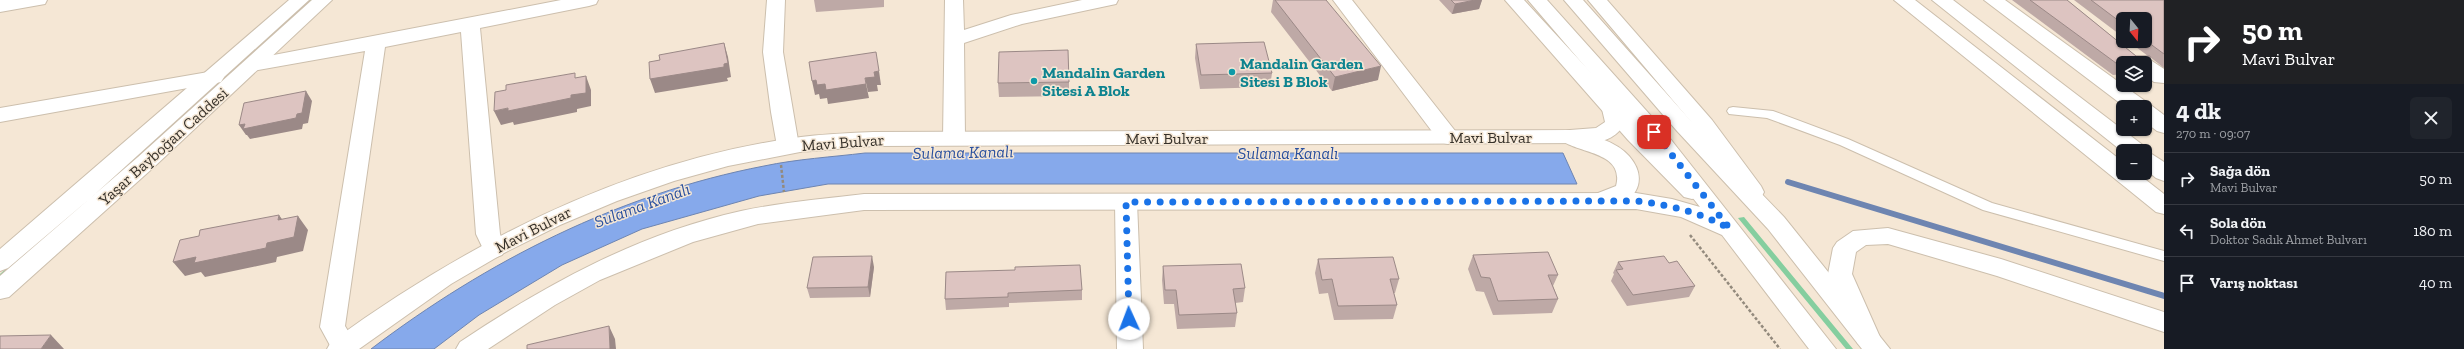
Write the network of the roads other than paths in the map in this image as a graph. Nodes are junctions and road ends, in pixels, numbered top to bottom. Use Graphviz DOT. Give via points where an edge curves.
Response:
graph roads {
  1 [pos="38,0"];
  2 [pos="300,0"];
  3 [pos="323,0"];
  4 [pos="589,0"];
  5 [pos="776,0"];
  6 [pos="954,0"];
  7 [pos="1109,0"];
  8 [pos="1342,0"];
  9 [pos="1514,0"];
  10 [pos="1536,0"];
  11 [pos="1573,0"];
  12 [pos="1596,0"];
  13 [pos="1903,0"];
  14 [pos="1941,0"];
  15 [pos="1993,0"];
  16 [pos="0,6"];
  17 [pos="470,23"];
  18 [pos="955,39"];
  19 [pos="376,43"];
  20 [pos="253,65"];
  21 [pos="214,77"];
  22 [pos="2115,81"];
  23 [pos="2133,100"];
  24 [pos="1612,109"];
  25 [pos="1733,111"];
  26 [pos="0,115"];
  27 [pos="2152,117"];
  28 [pos="2164,126"];
  29 [pos="1448,137"];
  30 [pos="1570,137"];
  31 [pos="954,138"];
  32 [pos="2127,144"];
  33 [pos="784,151"];
  34 [pos="2152,164"];
  35 [pos="2164,173"];
  36 [pos="1601,201"];
  37 [pos="1126,202"];
  38 [pos="2164,206"];
  39 [pos="1776,223"];
  40 [pos="1730,229"];
  41 [pos="494,249"];
  42 [pos="2164,256"];
  43 [pos="0,262"];
  44 [pos="0,290"];
  45 [pos="2164,322"];
  46 [pos="1872,343"];
  47 [pos="342,348"];
  48 [pos="469,349"];
  49 [pos="1130,349"];
  50 [pos="1823,349"];
  1 -- 16 [label="main road"];
  2 -- 21 [label="main road, Yaşar Bayboğan Caddesi"];
  3 -- 20 [label="main road, Yaşar Bayboğan Caddesi"];
  4 -- 17 [label="main road"];
  5 -- 33 [label="main road" via="772,52"];
  6 -- 18 [label="main road"];
  7 -- 18 [label="main road" via="1018,19"];
  8 -- 29 [label="main road"];
  9 -- 24 [label="main road"];
  10 -- 40 [label="main road" via="1654,132"];
  11 -- 39 [label="main road" via="1684,126"];
  12 -- 39 [label="main road" via="1705,125"];
  13 -- 38 [label="main road"];
  14 -- 32 [label="main road"];
  15 -- 22 [label="main road"];
  17 -- 19 [label="main road"];
  17 -- 41 [label="main road" via="488,234"];
  18 -- 31 [label="main road"];
  19 -- 20 [label="main road"];
  19 -- 47 [label="main road" via="332,327"];
  20 -- 44 [label="main road, Yaşar Bayboğan Caddesi"];
  21 -- 26 [label="main road"];
  21 -- 43 [label="main road, Yaşar Bayboğan Caddesi"];
  22 -- 23 [label="main road"];
  24 -- 30 [label="main road, Mavi Bulvar" via="1616,122 1612,129 1600,135"];
  24 -- 40 [label="main road"];
  25 -- 42 [label="lane" via="1769,114 1844,142 1988,207"];
  27 -- 28 [label="main road"];
  29 -- 30 [label="main road, Mavi Bulvar"];
  29 -- 31 [label="main road, Mavi Bulvar"];
  30 -- 36 [label="main road" via="1602,148 1620,161 1626,170 1629,177 1626,190"];
  31 -- 33 [label="main road, Mavi Bulvar" via="873,139"];
  33 -- 41 [label="main road, Mavi Bulvar" via="692,167 590,201 532,227"];
  34 -- 35 [label="main road"];
  36 -- 37 [label="main road"];
  36 -- 40 [label="main road" via="1636,201 1678,207 1713,219"];
  37 -- 48 [label="main road" via="864,202 786,211 724,224 642,252 575,282 529,308"];
  37 -- 49 [label="main road"];
  39 -- 46 [label="main road"];
  40 -- 50 [label="main road"];
  41 -- 47 [label="main road, Mavi Bulvar" via="430,285"];
  45 -- 46 [label="main road" via="2001,268 1888,236 1861,237 1845,248 1840,274"];
}
